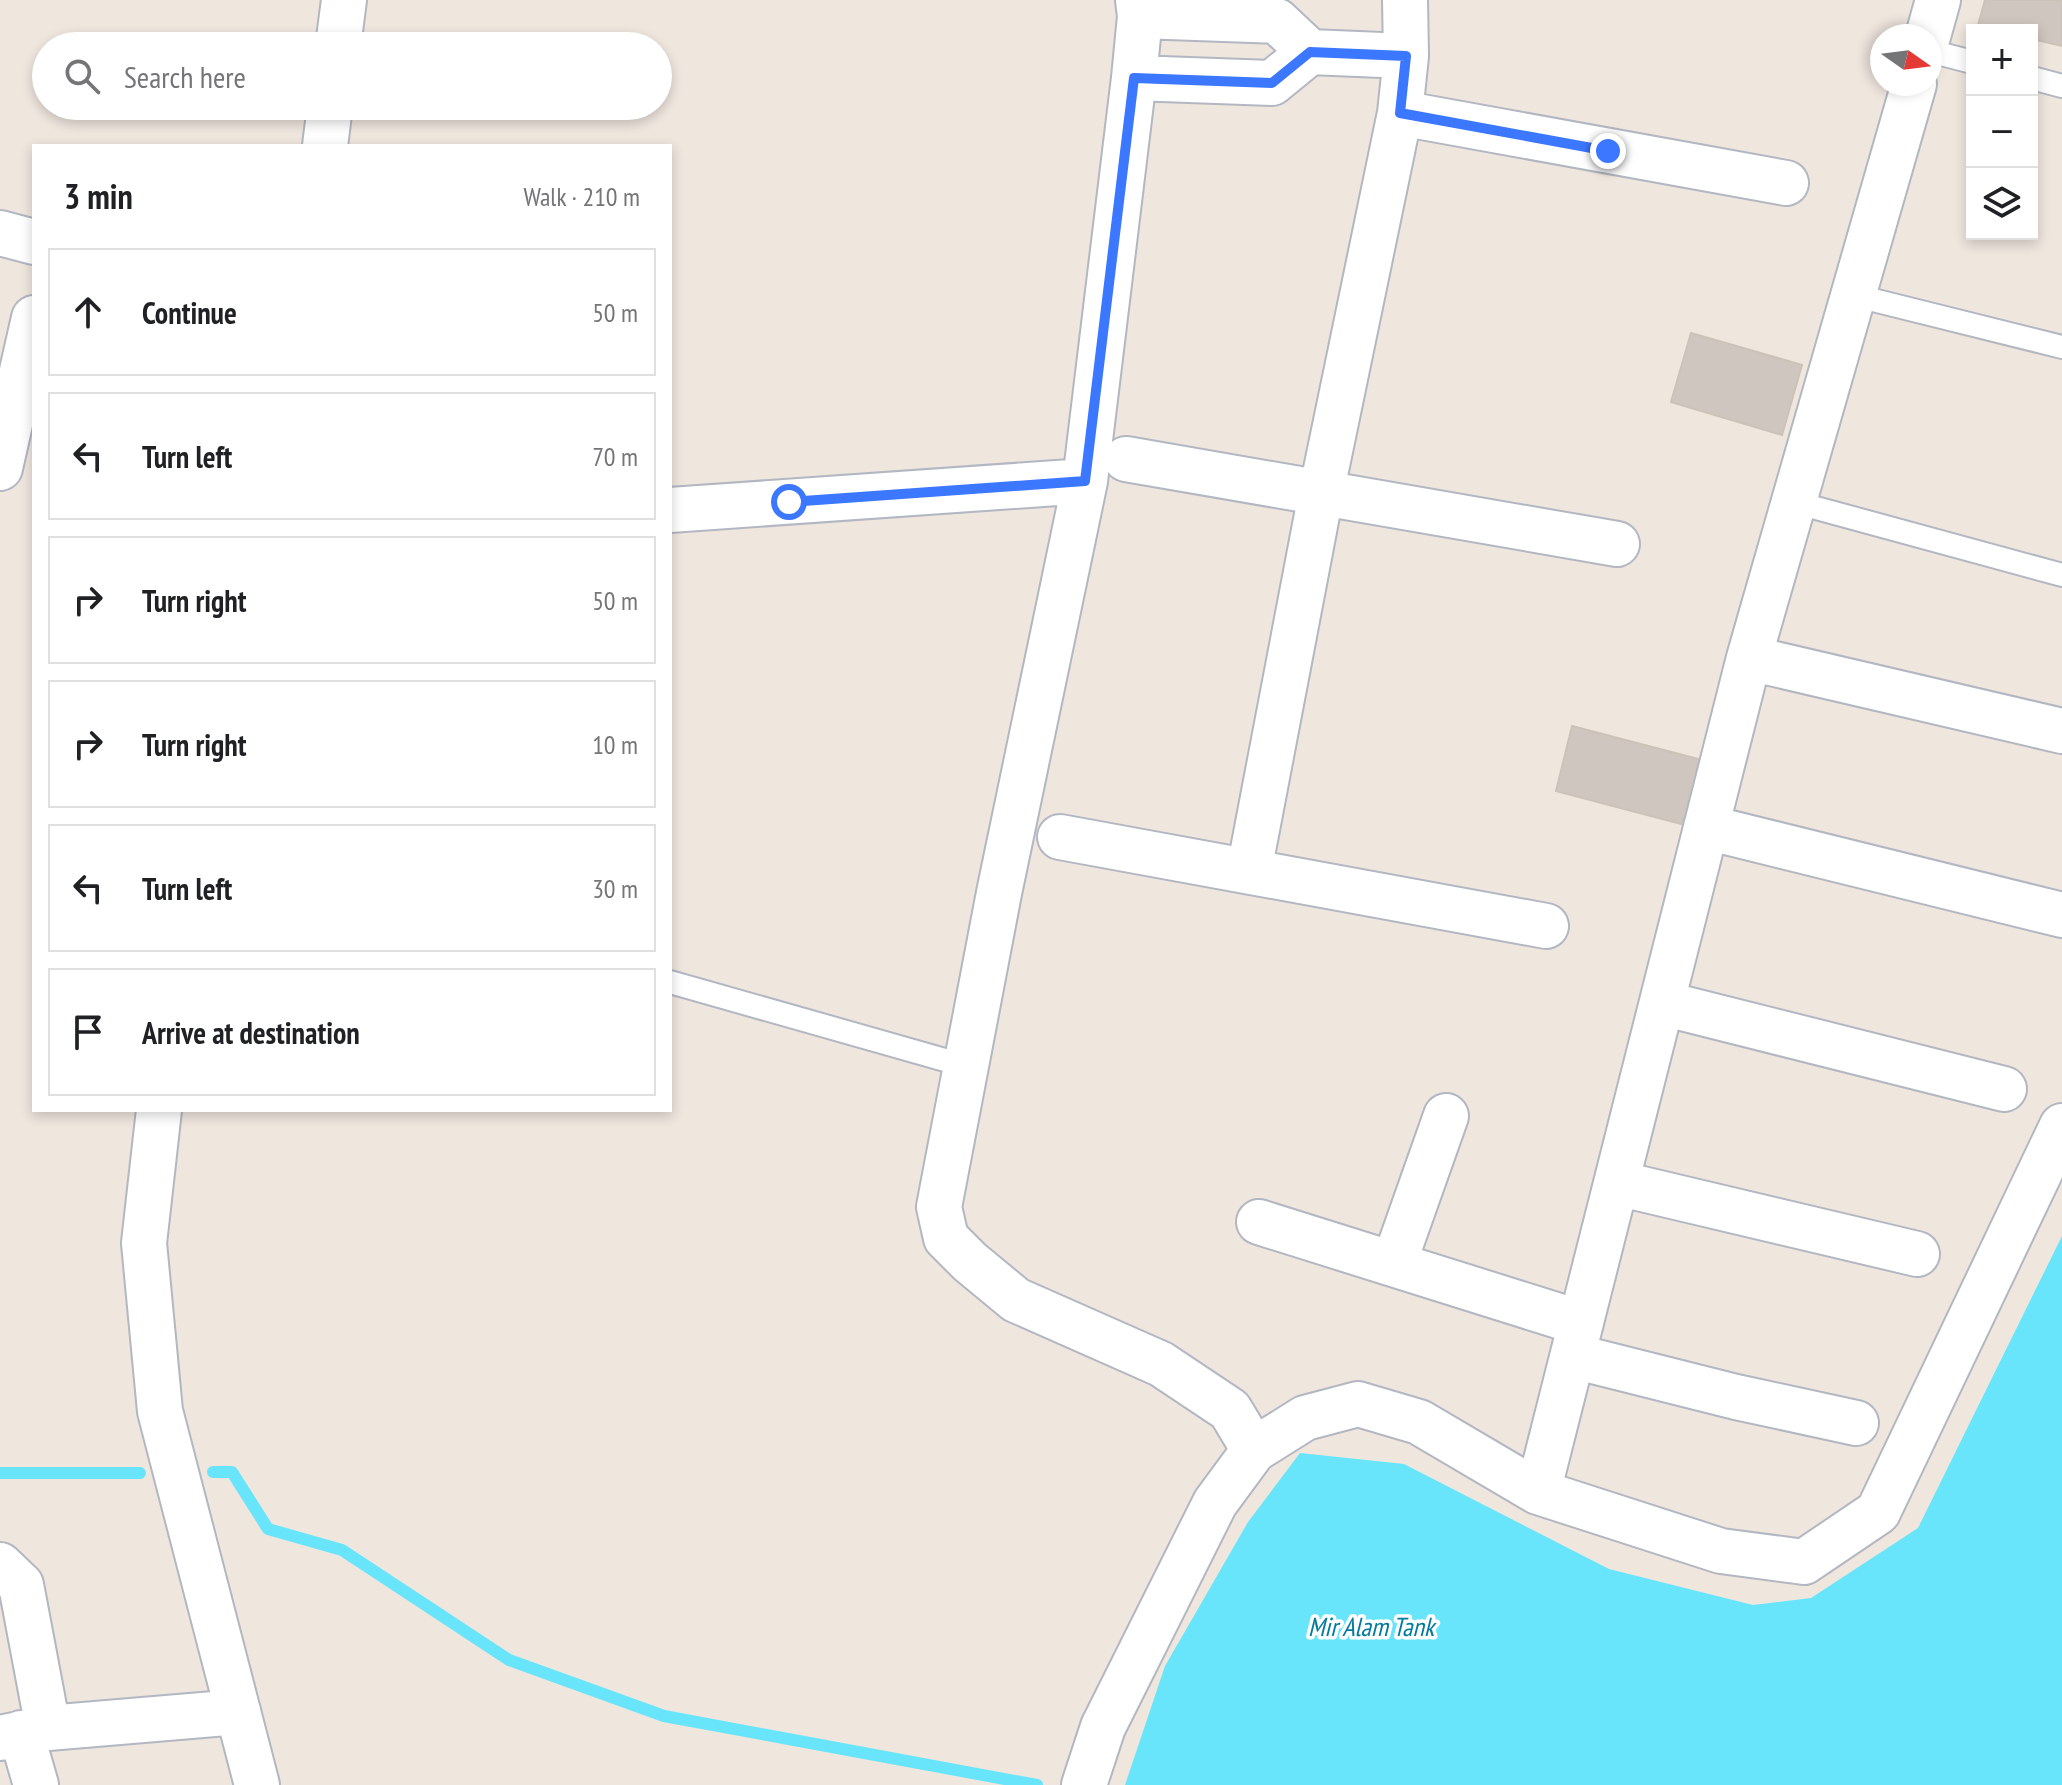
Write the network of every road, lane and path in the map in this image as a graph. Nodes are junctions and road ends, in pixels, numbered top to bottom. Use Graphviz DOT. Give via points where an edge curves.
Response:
graph roads {
  1 [pos="344,0"];
  2 [pos="1405,0"];
  3 [pos="1938,0"];
  4 [pos="1139,8"];
  5 [pos="1931,24"];
  6 [pos="340,32"];
  7 [pos="1310,52"];
  8 [pos="1942,54"];
  9 [pos="1406,56"];
  10 [pos="1966,60"];
  11 [pos="1134,78"];
  12 [pos="2038,80"];
  13 [pos="2062,86"];
  14 [pos="1911,96"];
  15 [pos="1400,113"];
  16 [pos="328,120"];
  17 [pos="325,144"];
  18 [pos="1786,183"];
  19 [pos="0,233"];
  20 [pos="32,241"];
  21 [pos="1853,295"];
  22 [pos="32,327"];
  23 [pos="2062,347"];
  24 [pos="1126,459"];
  25 [pos="0,468"];
  26 [pos="1085,481"];
  27 [pos="1321,494"];
  28 [pos="1794,502"];
  29 [pos="672,510"];
  30 [pos="1617,544"];
  31 [pos="2062,575"];
  32 [pos="1749,658"];
  33 [pos="2062,731"];
  34 [pos="1706,827"];
  35 [pos="1060,837"];
  36 [pos="1249,871"];
  37 [pos="2062,915"];
  38 [pos="1546,926"];
  39 [pos="672,983"];
  40 [pos="1662,1003"];
  41 [pos="966,1066"];
  42 [pos="2004,1089"];
  43 [pos="159,1112"];
  44 [pos="1446,1116"];
  45 [pos="2062,1126"];
  46 [pos="1617,1183"];
  47 [pos="1259,1222"];
  48 [pos="1917,1254"];
  49 [pos="1394,1263"];
  50 [pos="1577,1340"];
  51 [pos="1856,1423"];
  52 [pos="1254,1450"];
  53 [pos="1538,1492"];
  54 [pos="0,1565"];
  55 [pos="238,1712"];
  56 [pos="23,1733"];
  57 [pos="1087,1776"];
  58 [pos="36,1785"];
  59 [pos="257,1785"];
  1 -- 6 [label="street"];
  2 -- 9 [label="street"];
  3 -- 5 [label="street"];
  4 -- 7 [label="street" via="1277,21"];
  4 -- 11 [label="street"];
  7 -- 9 [label="street"];
  7 -- 11 [label="street" via="1272,83"];
  8 -- 10 [label="lane"];
  9 -- 15 [label="street"];
  11 -- 26 [label="street"];
  12 -- 13 [label="lane"];
  14 -- 21 [label="street"];
  15 -- 18 [label="street"];
  15 -- 27 [label="street"];
  16 -- 17 [label="street"];
  19 -- 20 [label="street"];
  21 -- 23 [label="lane"];
  21 -- 28 [label="street"];
  22 -- 25 [label="street"];
  24 -- 27 [label="street"];
  26 -- 29 [label="street"];
  26 -- 41 [label="street"];
  27 -- 30 [label="street"];
  27 -- 36 [label="street"];
  28 -- 31 [label="lane"];
  28 -- 32 [label="street"];
  32 -- 33 [label="street"];
  32 -- 34 [label="street"];
  34 -- 37 [label="street"];
  34 -- 40 [label="street"];
  35 -- 36 [label="street"];
  36 -- 38 [label="street"];
  39 -- 41 [label="lane"];
  40 -- 42 [label="street"];
  40 -- 46 [label="street"];
  41 -- 52 [label="street" via="939,1207 946,1238 1016,1300 1161,1364 1230,1410"];
  43 -- 55 [label="street" via="144,1243 160,1411"];
  44 -- 49 [label="street"];
  45 -- 53 [label="street" via="1878,1512 1804,1562 1721,1551"];
  46 -- 48 [label="street"];
  46 -- 50 [label="street"];
  47 -- 49 [label="street"];
  49 -- 50 [label="street"];
  50 -- 51 [label="street" via="1736,1397"];
  50 -- 53 [label="street"];
  52 -- 53 [label="street" via="1305,1418 1358,1404 1419,1422"];
  52 -- 57 [label="street" via="1215,1503 1103,1727"];
  54 -- 56 [label="street" via="21,1585"];
  55 -- 56 [label="street"];
  55 -- 59 [label="street"];
  56 -- 58 [label="street"];
}
